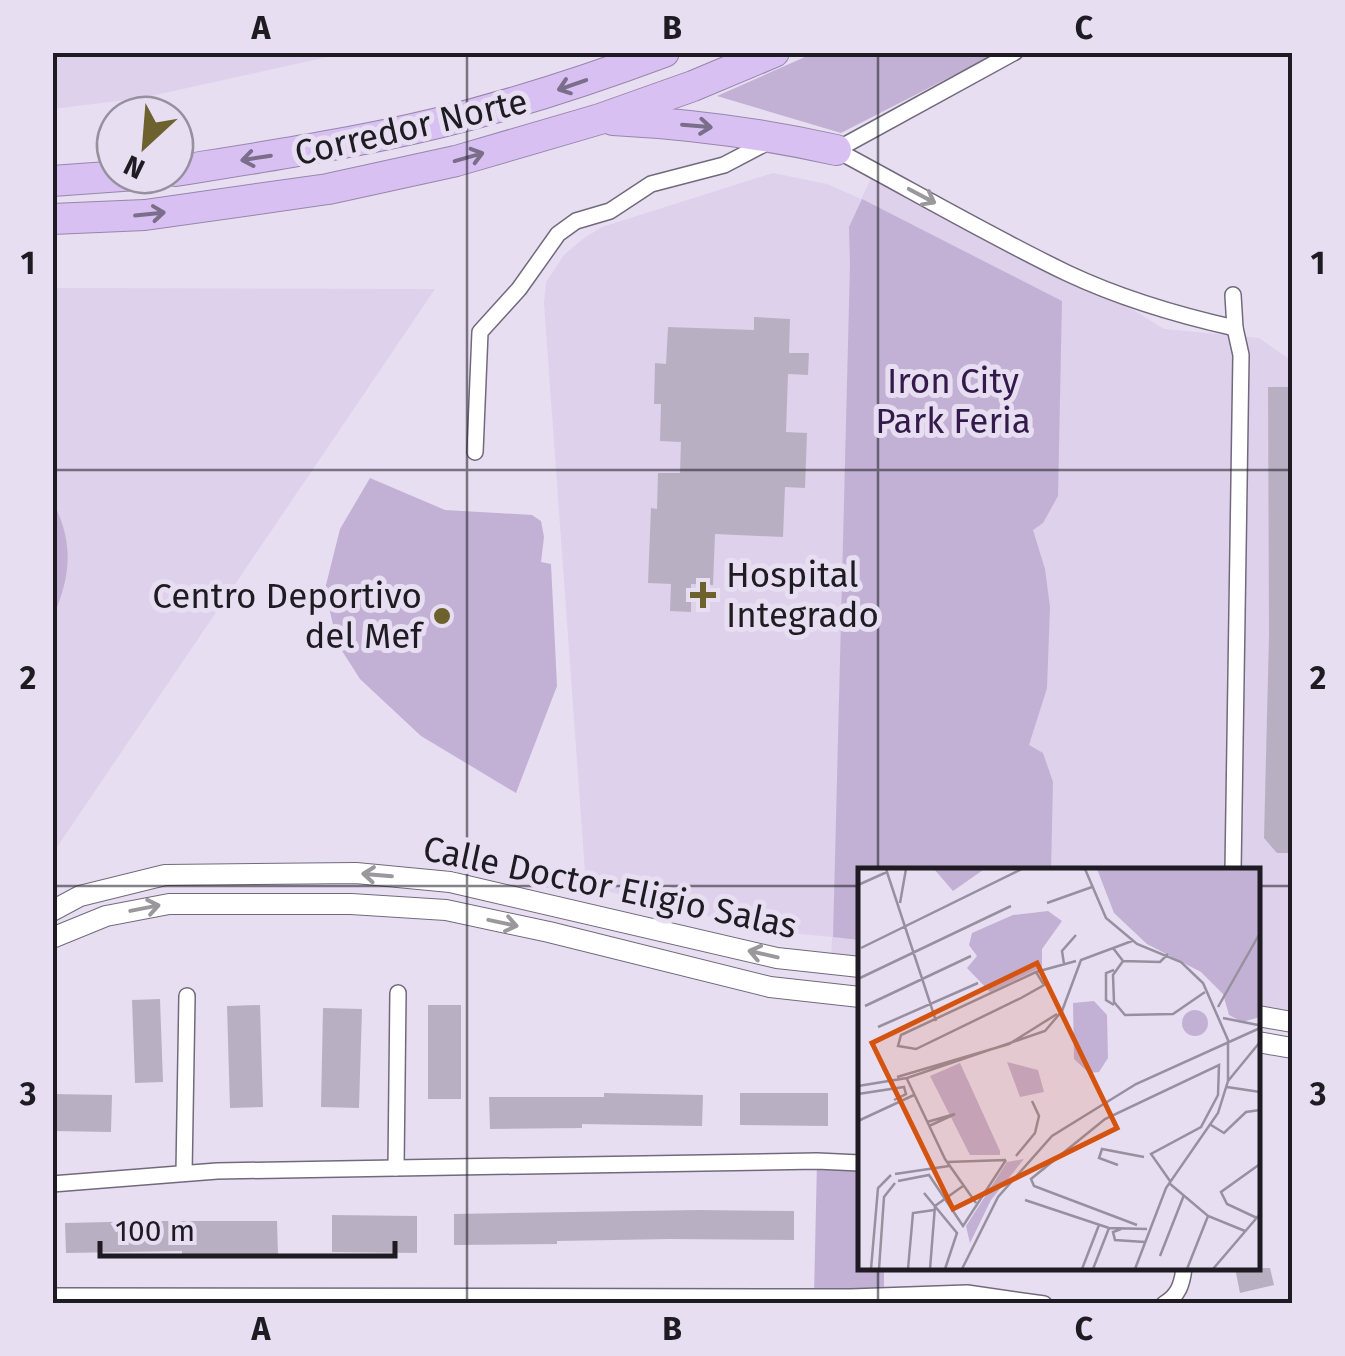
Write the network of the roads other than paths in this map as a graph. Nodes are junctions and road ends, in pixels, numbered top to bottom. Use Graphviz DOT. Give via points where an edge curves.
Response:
graph roads {
  1 [pos="664,52"];
  2 [pos="774,52"];
  3 [pos="1015,52"];
  4 [pos="600,119"];
  5 [pos="778,137"];
  6 [pos="836,150"];
  7 [pos="195,168"];
  8 [pos="95,178"];
  9 [pos="52,181"];
  10 [pos="52,220"];
  11 [pos="1233,295"];
  12 [pos="1234,328"];
  13 [pos="475,452"];
  14 [pos="1234,868"];
  15 [pos="52,910"];
  16 [pos="52,938"];
  17 [pos="858,967"];
  18 [pos="398,994"];
  19 [pos="187,996"];
  20 [pos="858,996"];
  21 [pos="1260,1016"];
  22 [pos="1292,1022"];
  23 [pos="1260,1042"];
  24 [pos="1292,1048"];
  25 [pos="858,1163"];
  26 [pos="396,1168"];
  27 [pos="184,1173"];
  28 [pos="52,1184"];
  29 [pos="1184,1271"];
  30 [pos="52,1296"];
  31 [pos="851,1300"];
  32 [pos="1044,1304"];
  33 [pos="1164,1304"];
  1 -- 7 [label="highway, Corredor Norte, one-way" via="438,123"];
  2 -- 4 [label="highway, Corredor Norte"];
  3 -- 6 [label="street"];
  4 -- 5 [label="highway, one-way"];
  10 -- 4 [label="highway, Corredor Norte, one-way" via="145,215 328,189"];
  5 -- 6 [label="highway"];
  5 -- 13 [label="street" via="724,165 651,184 558,234 480,332"];
  6 -- 12 [label="street, one-way" via="1066,273 1169,312"];
  8 -- 9 [label="highway"];
  11 -- 12 [label="street"];
  12 -- 14 [label="street" via="1241,355"];
  17 -- 15 [label="street, Calle Doctor Eligio Salas, one-way" via="777,958 450,882 356,873 164,876 80,896"];
  16 -- 20 [label="street, Calle Doctor Eligio Salas, one-way" via="106,916 169,904 446,910 770,987"];
  18 -- 26 [label="street"];
  19 -- 27 [label="street"];
  21 -- 22 [label="street"];
  23 -- 24 [label="street"];
  25 -- 26 [label="street"];
  26 -- 27 [label="street"];
  27 -- 28 [label="street"];
  29 -- 33 [label="street" via="1174,1298"];
  30 -- 31 [label="street"];
  31 -- 32 [label="street" via="967,1293"];
}
